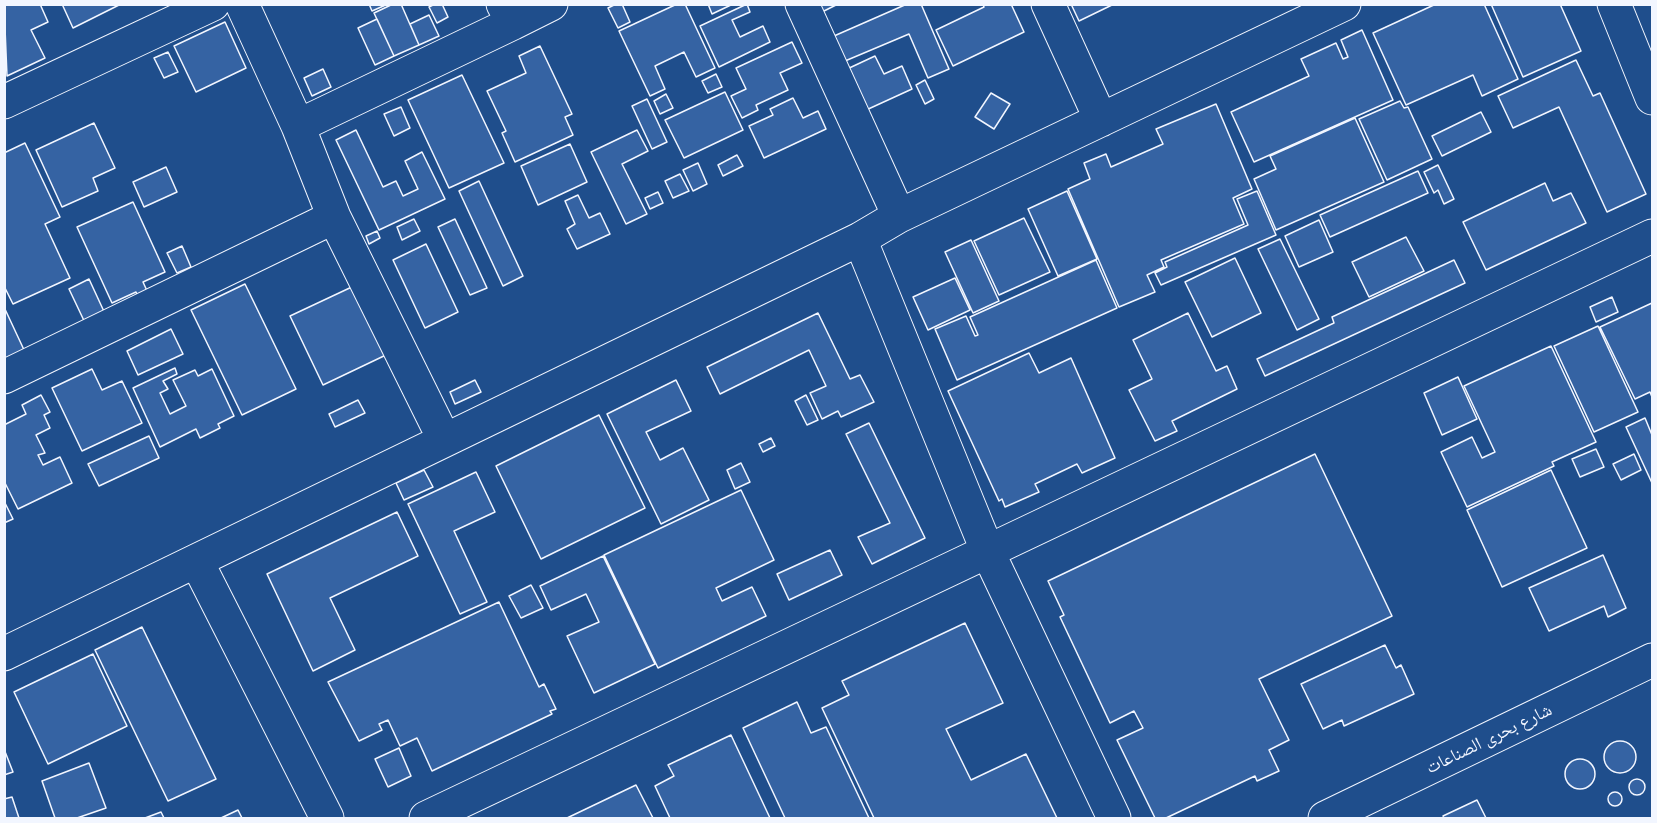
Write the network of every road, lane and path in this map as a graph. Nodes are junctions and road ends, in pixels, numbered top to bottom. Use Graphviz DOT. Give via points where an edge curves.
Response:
graph roads {
  1 [pos="213,4"];
  2 [pos="242,4"];
  3 [pos="551,4"];
  4 [pos="802,4"];
  5 [pos="1048,4"];
  6 [pos="1344,4"];
  7 [pos="1614,4"];
  8 [pos="508,14"];
  9 [pos="1653,98"];
  10 [pos="4,102"];
  11 [pos="1101,120"];
  12 [pos="298,126"];
  13 [pos="899,216"];
  14 [pos="334,217"];
  15 [pos="1653,236"];
  16 [pos="860,239"];
  17 [pos="4,377"];
  18 [pos="444,439"];
  19 [pos="987,550"];
  20 [pos="197,562"];
  21 [pos="4,654"];
  22 [pos="1653,660"];
  23 [pos="327,819"];
  24 [pos="426,819"];
  25 [pos="1114,819"];
  26 [pos="1325,819"];
  1 -- 10 [label="street"];
  2 -- 12 [label="street"];
  3 -- 8 [label="street"];
  4 -- 13 [label="street"];
  5 -- 11 [label="street"];
  6 -- 11 [label="street"];
  7 -- 9 [label="street"];
  8 -- 12 [label="street"];
  11 -- 13 [label="street"];
  12 -- 14 [label="street"];
  13 -- 16 [label="street"];
  14 -- 17 [label="street"];
  14 -- 18 [label="street"];
  15 -- 19 [label="street"];
  16 -- 18 [label="street"];
  16 -- 19 [label="street"];
  18 -- 20 [label="street"];
  19 -- 24 [label="street"];
  19 -- 25 [label="street"];
  20 -- 21 [label="street"];
  20 -- 23 [label="street"];
  22 -- 26 [label="street, شارع بحرى الصناعات"];
}
